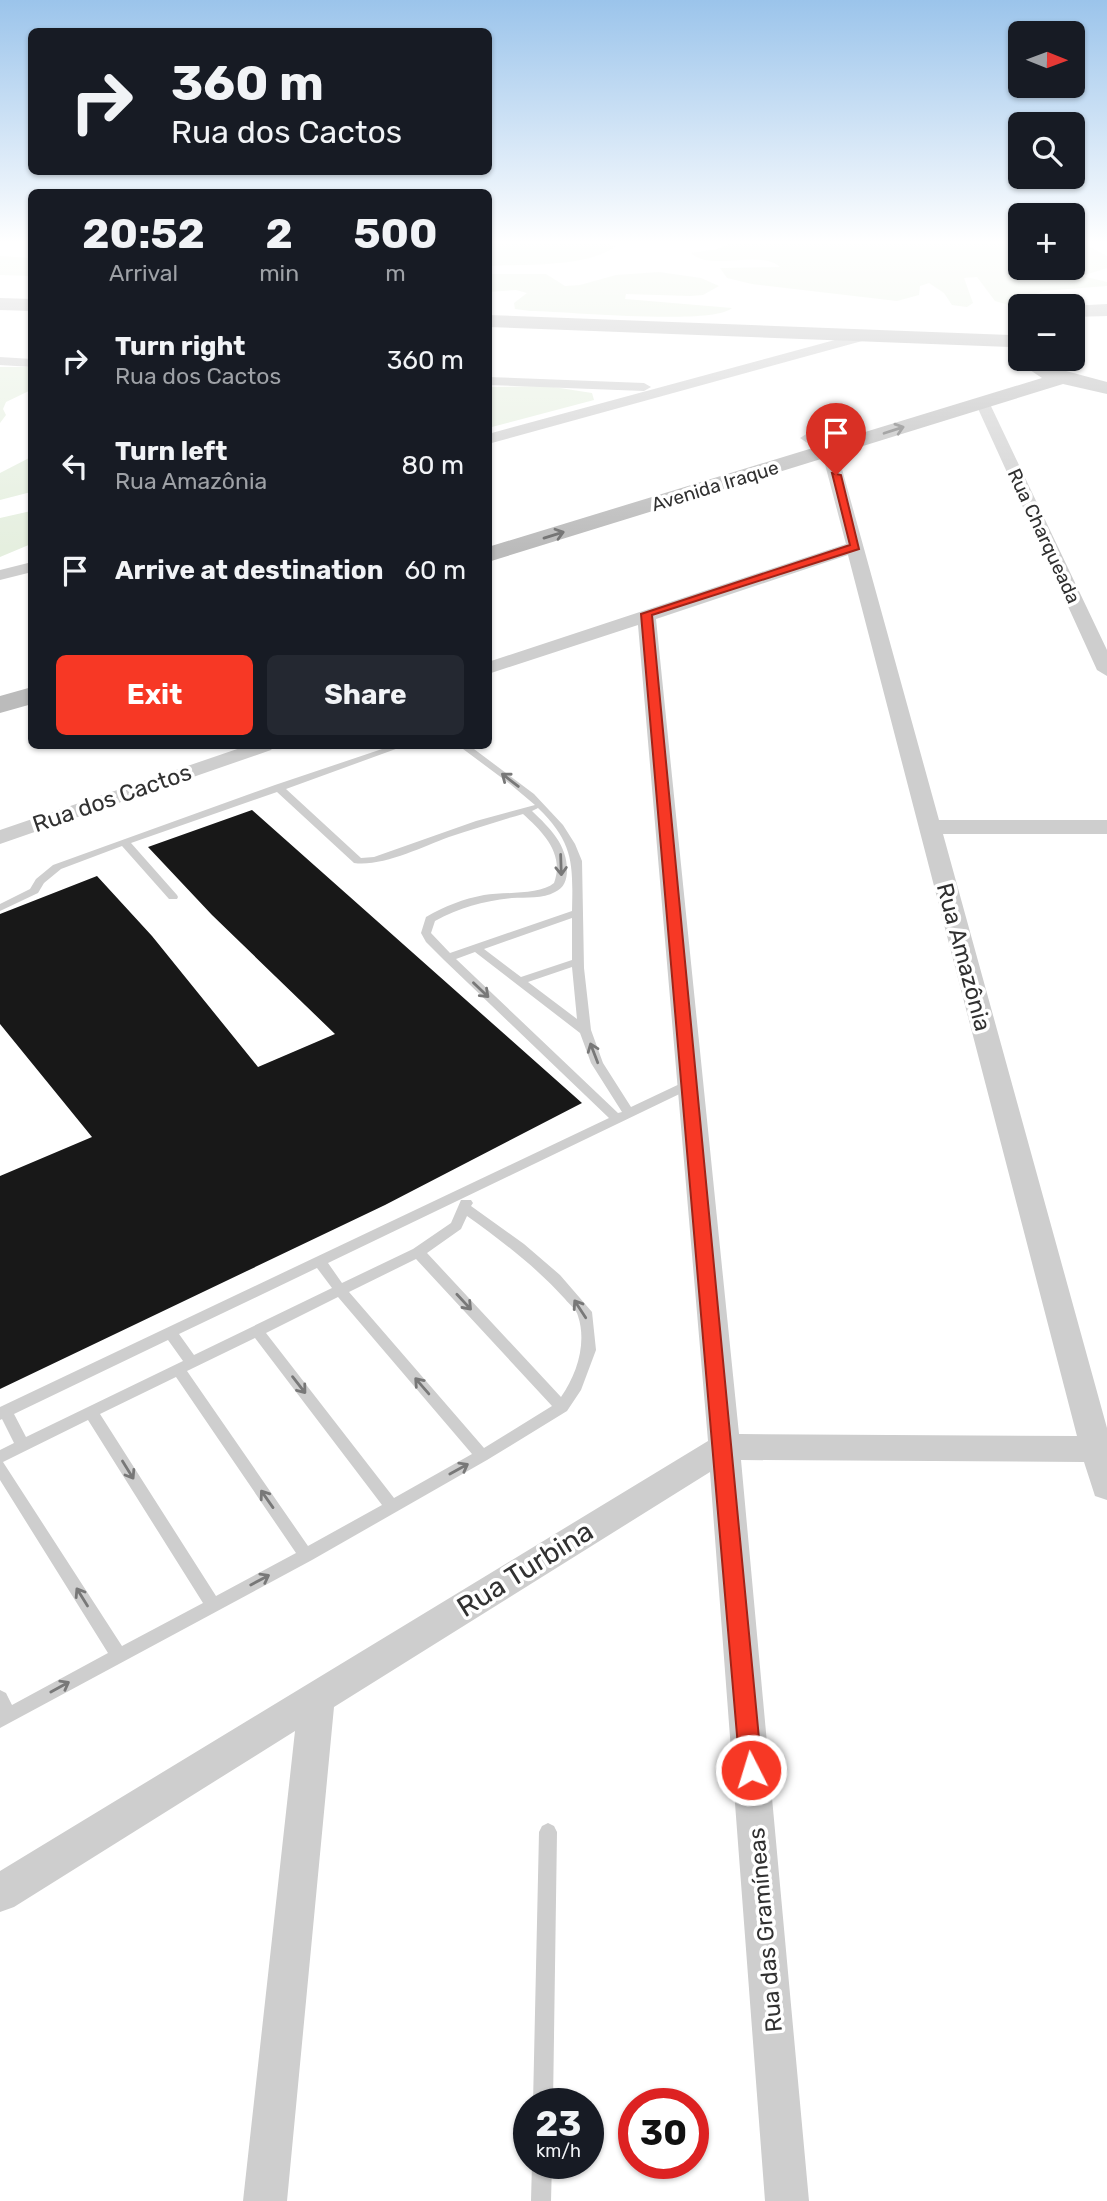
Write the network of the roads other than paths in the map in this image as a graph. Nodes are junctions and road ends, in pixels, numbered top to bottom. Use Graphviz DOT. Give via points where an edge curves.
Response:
graph roads {
  1 [pos="832,345"];
  2 [pos="968,345"];
  3 [pos="1008,349"];
  4 [pos="1008,356"];
  5 [pos="0,361"];
  6 [pos="28,362"];
  7 [pos="1052,371"];
  8 [pos="1062,378"];
  9 [pos="492,381"];
  10 [pos="670,388"];
  11 [pos="1107,388"];
  12 [pos="982,402"];
  13 [pos="492,438"];
  14 [pos="808,438"];
  15 [pos="829,452"];
  16 [pos="492,533"];
  17 [pos="855,547"];
  18 [pos="492,554"];
  19 [pos="28,567"];
  20 [pos="0,575"];
  21 [pos="646,614"];
  22 [pos="492,667"];
  23 [pos="1107,670"];
  24 [pos="28,675"];
  25 [pos="0,683"];
  26 [pos="28,696"];
  27 [pos="0,705"];
  28 [pos="255,749"];
  29 [pos="390,749"];
  30 [pos="468,749"];
  31 [pos="278,787"];
  32 [pos="540,806"];
  33 [pos="525,810"];
  34 [pos="929,827"];
  35 [pos="1107,827"];
  36 [pos="0,837"];
  37 [pos="124,842"];
  38 [pos="173,897"];
  39 [pos="0,908"];
  40 [pos="579,912"];
  41 [pos="476,948"];
  42 [pos="449,958"];
  43 [pos="579,961"];
  44 [pos="519,981"];
  45 [pos="585,1031"];
  46 [pos="690,1084"];
  47 [pos="622,1115"];
  48 [pos="469,1189"];
  49 [pos="465,1208"];
  50 [pos="418,1252"];
  51 [pos="320,1262"];
  52 [pos="340,1290"];
  53 [pos="257,1331"];
  54 [pos="171,1333"];
  55 [pos="185,1366"];
  56 [pos="562,1406"];
  57 [pos="91,1412"];
  58 [pos="3,1413"];
  59 [pos="23,1446"];
  60 [pos="724,1447"];
  61 [pos="1102,1449"];
  62 [pos="482,1456"];
  63 [pos="0,1457"];
  64 [pos="0,1467"];
  65 [pos="1107,1487"];
  66 [pos="392,1506"];
  67 [pos="306,1555"];
  68 [pos="213,1605"];
  69 [pos="118,1655"];
  70 [pos="317,1697"];
  71 [pos="0,1698"];
  72 [pos="5,1718"];
  73 [pos="548,1832"];
  74 [pos="0,1893"];
  75 [pos="543,2088"];
  76 [pos="542,2179"];
  77 [pos="265,2201"];
  78 [pos="541,2201"];
  79 [pos="787,2201"];
  1 -- 10 [label="street"];
  2 -- 3 [label="street"];
  4 -- 14 [label="street, Avenida Iraque"];
  5 -- 6 [label="street"];
  7 -- 8 [label="street"];
  8 -- 11 [label="street"];
  8 -- 12 [label="street, Avenida Iraque"];
  9 -- 10 [label="street"];
  10 -- 13 [label="street"];
  15 -- 12 [label="street, Avenida Iraque, one-way"];
  12 -- 23 [label="street, Rua Charqueada"];
  14 -- 15 [label="street"];
  14 -- 16 [label="street, Avenida Iraque"];
  15 -- 17 [label="street, Rua Amazônia"];
  18 -- 15 [label="street, Avenida Iraque, one-way"];
  17 -- 21 [label="street"];
  17 -- 34 [label="street, Rua Amazônia"];
  19 -- 20 [label="street"];
  21 -- 22 [label="street"];
  21 -- 46 [label="street, Rua das Gramíneas"];
  24 -- 25 [label="street"];
  26 -- 27 [label="street"];
  28 -- 36 [label="street, Rua dos Cactos"];
  29 -- 31 [label="lane"];
  32 -- 30 [label="lane, one-way"];
  31 -- 33 [label="lane" via="359,862"];
  31 -- 37 [label="lane"];
  32 -- 33 [label="lane"];
  32 -- 40 [label="lane" via="573,847"];
  33 -- 42 [label="lane, one-way" via="557,844 563,856 562,881 547,892 466,901 429,919 426,933"];
  34 -- 35 [label="street"];
  34 -- 61 [label="street, Rua Amazônia"];
  37 -- 38 [label="lane"];
  37 -- 39 [label="lane" via="57,867 34,891"];
  40 -- 41 [label="lane"];
  40 -- 43 [label="lane"];
  41 -- 42 [label="lane"];
  41 -- 44 [label="lane"];
  42 -- 47 [label="lane, one-way"];
  43 -- 44 [label="lane"];
  43 -- 45 [label="lane"];
  44 -- 45 [label="lane"];
  47 -- 45 [label="lane, one-way"];
  46 -- 47 [label="lane"];
  46 -- 60 [label="street, Rua das Gramíneas"];
  47 -- 48 [label="lane"];
  48 -- 49 [label="lane"];
  48 -- 51 [label="lane"];
  49 -- 50 [label="lane" via="456,1226"];
  56 -- 49 [label="lane, one-way" via="574,1390 589,1350 585,1312 519,1247"];
  50 -- 52 [label="lane"];
  50 -- 56 [label="lane, one-way"];
  51 -- 52 [label="lane"];
  51 -- 54 [label="lane"];
  52 -- 53 [label="lane"];
  62 -- 52 [label="lane, one-way"];
  53 -- 55 [label="lane"];
  53 -- 66 [label="lane, one-way"];
  54 -- 55 [label="lane"];
  54 -- 58 [label="lane"];
  55 -- 57 [label="lane"];
  67 -- 55 [label="lane, one-way"];
  56 -- 62 [label="lane"];
  57 -- 59 [label="lane"];
  57 -- 68 [label="lane, one-way"];
  58 -- 59 [label="lane"];
  59 -- 63 [label="lane"];
  60 -- 61 [label="street"];
  60 -- 70 [label="street, Rua Turbina"];
  60 -- 79 [label="street, Rua das Gramíneas"];
  61 -- 65 [label="street, Rua Amazônia"];
  66 -- 62 [label="lane, one-way"];
  69 -- 64 [label="lane, one-way"];
  66 -- 67 [label="lane"];
  68 -- 67 [label="lane, one-way"];
  68 -- 69 [label="lane"];
  72 -- 69 [label="lane, one-way"];
  70 -- 74 [label="street, Rua Turbina"];
  70 -- 77 [label="street"];
  71 -- 72 [label="lane"];
  73 -- 75 [label="lane"];
  76 -- 78 [label="lane"];
}
